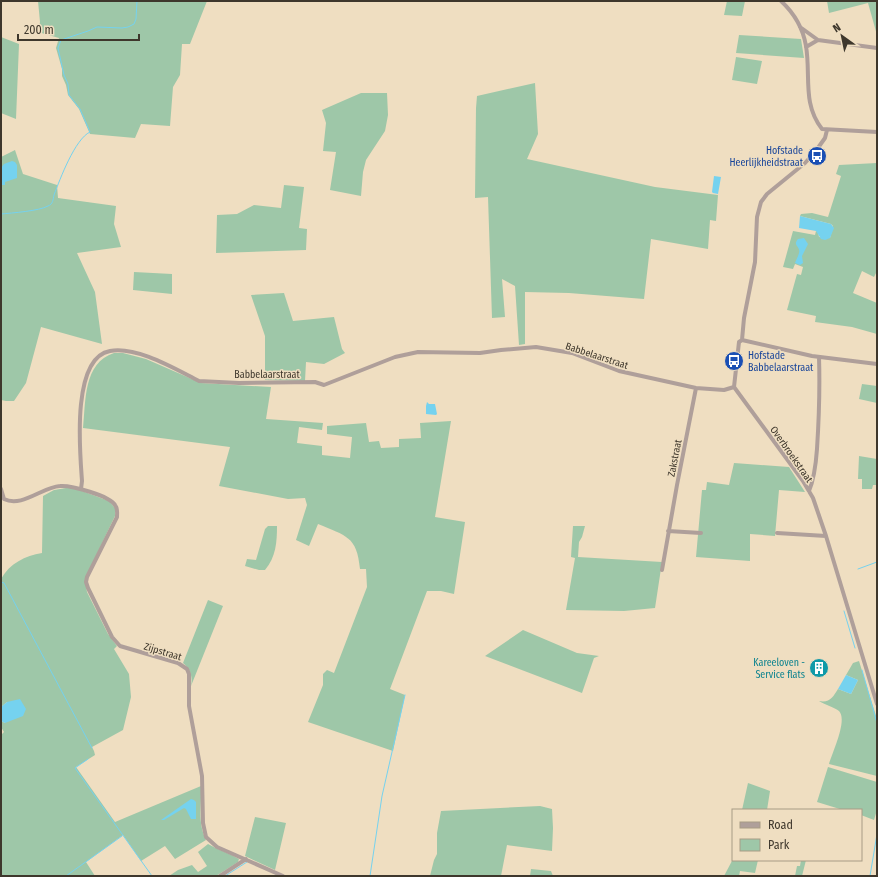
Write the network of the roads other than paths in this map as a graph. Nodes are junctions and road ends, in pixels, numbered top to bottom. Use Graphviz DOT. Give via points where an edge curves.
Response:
graph roads {
  1 [pos="781,1"];
  2 [pos="800,26"];
  3 [pos="818,40"];
  4 [pos="806,47"];
  5 [pos="877,48"];
  6 [pos="828,130"];
  7 [pos="877,132"];
  8 [pos="742,340"];
  9 [pos="819,357"];
  10 [pos="877,364"];
  11 [pos="734,387"];
  12 [pos="696,388"];
  13 [pos="1,489"];
  14 [pos="81,489"];
  15 [pos="809,492"];
  16 [pos="668,531"];
  17 [pos="701,533"];
  18 [pos="777,533"];
  19 [pos="826,536"];
  20 [pos="662,570"];
  21 [pos="877,704"];
  22 [pos="246,859"];
  23 [pos="220,876"];
  24 [pos="283,876"];
  1 -- 2 [label="street" via="790,9"];
  2 -- 3 [label="street"];
  2 -- 4 [label="street"];
  3 -- 4 [label="street"];
  3 -- 5 [label="street"];
  4 -- 6 [label="street" via="808,98 812,112 822,129"];
  6 -- 7 [label="street"];
  6 -- 8 [label="street" via="825,138 805,163 767,194 761,202 757,217 755,262"];
  8 -- 9 [label="street"];
  8 -- 11 [label="street" via="739,342"];
  9 -- 10 [label="street"];
  9 -- 15 [label="street" via="819,427 812,486"];
  11 -- 12 [label="street, Babbelaarstraat" via="717,390"];
  11 -- 15 [label="street, Overbroekstraat"];
  12 -- 14 [label="street, Babbelaarstraat" via="619,371 572,353 536,347 480,353 418,352 395,357 324,385 315,382 199,381 138,354 109,351 95,360 89,370 80,406"];
  12 -- 16 [label="street, Zakstraat"];
  13 -- 14 [label="street" via="4,499 11,502 54,486"];
  14 -- 22 [label="street, Zijpstraat" via="112,502 118,511 86,582 88,588 112,637 120,646 178,663 187,669 190,681 188,706 203,781 204,831 210,842 217,847"];
  15 -- 19 [label="street, Overbroekstraat"];
  16 -- 17 [label="street"];
  16 -- 20 [label="street, Zakstraat"];
  18 -- 19 [label="street"];
  19 -- 21 [label="street, Overbroekstraat"];
  22 -- 23 [label="street"];
  22 -- 24 [label="street, Zijpstraat"];
}
